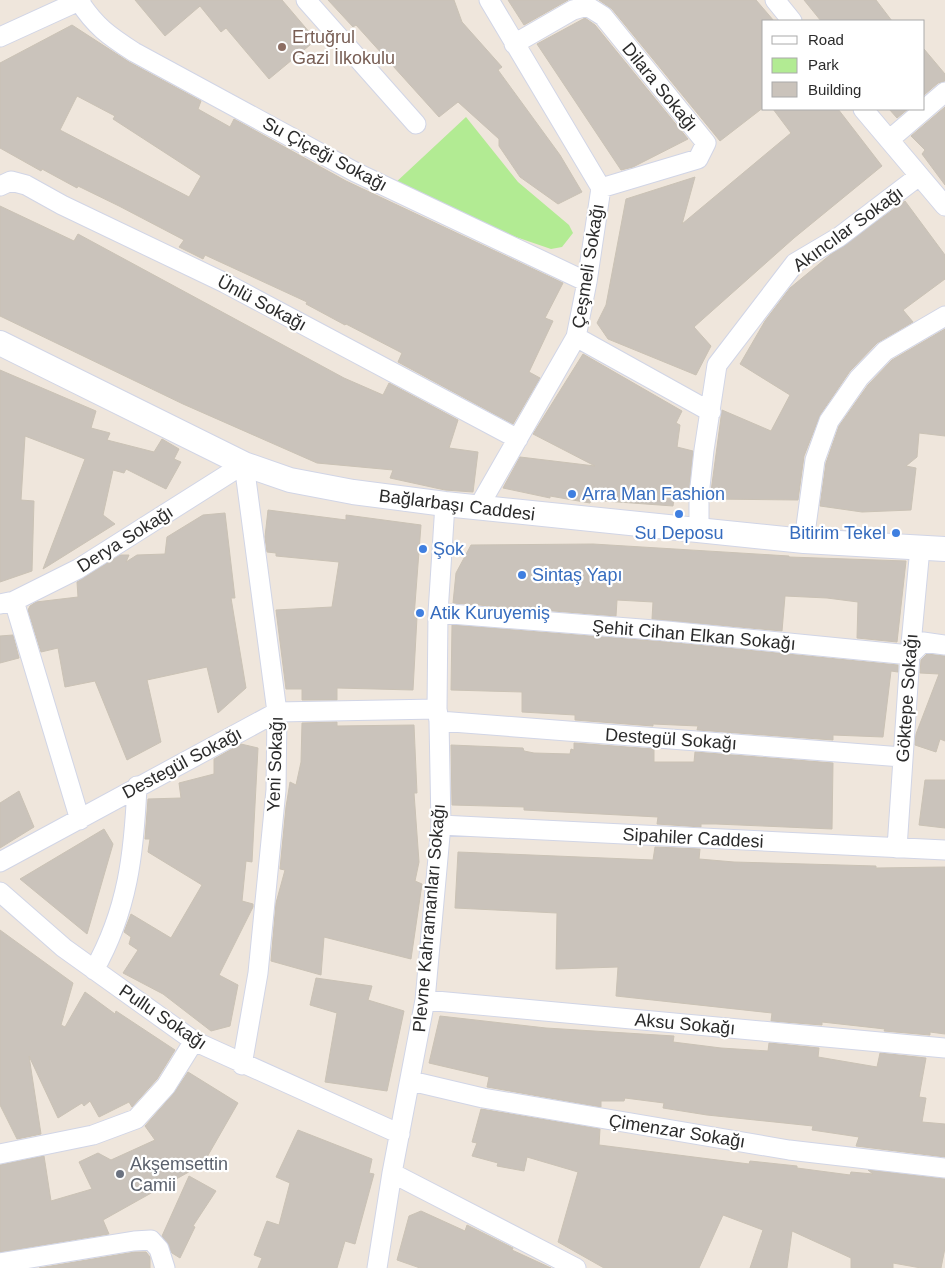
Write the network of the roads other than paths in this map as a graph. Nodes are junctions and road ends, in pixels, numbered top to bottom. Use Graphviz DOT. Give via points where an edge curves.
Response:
graph roads {
  1 [pos="306,0"];
  2 [pos="489,0"];
  3 [pos="775,0"];
  4 [pos="80,1"];
  5 [pos="791,20"];
  6 [pos="0,37"];
  7 [pos="514,44"];
  8 [pos="945,92"];
  9 [pos="925,109"];
  10 [pos="864,110"];
  11 [pos="924,110"];
  12 [pos="416,124"];
  13 [pos="889,140"];
  14 [pos="918,176"];
  15 [pos="0,186"];
  16 [pos="601,188"];
  17 [pos="945,206"];
  18 [pos="588,282"];
  19 [pos="945,316"];
  20 [pos="576,337"];
  21 [pos="0,343"];
  22 [pos="711,412"];
  23 [pos="518,439"];
  24 [pos="244,464"];
  25 [pos="445,504"];
  26 [pos="478,508"];
  27 [pos="699,531"];
  28 [pos="804,541"];
  29 [pos="920,548"];
  30 [pos="945,549"];
  31 [pos="7,603"];
  32 [pos="438,613"];
  33 [pos="945,645"];
  34 [pos="910,655"];
  35 [pos="277,712"];
  36 [pos="438,715"];
  37 [pos="902,757"];
  38 [pos="137,786"];
  39 [pos="80,820"];
  40 [pos="441,825"];
  41 [pos="897,848"];
  42 [pos="945,850"];
  43 [pos="0,862"];
  44 [pos="0,892"];
  45 [pos="94,970"];
  46 [pos="425,1000"];
  47 [pos="194,1041"];
  48 [pos="945,1048"];
  49 [pos="242,1065"];
  50 [pos="411,1081"];
  51 [pos="400,1134"];
  52 [pos="0,1154"];
  53 [pos="945,1168"];
  54 [pos="392,1173"];
  55 [pos="0,1263"];
  56 [pos="165,1268"];
  57 [pos="377,1268"];
  58 [pos="576,1268"];
  1 -- 12 [label="street"];
  2 -- 7 [label="street, Çeşmeli Sokağı"];
  3 -- 5 [label="street"];
  4 -- 6 [label="street"];
  4 -- 18 [label="street, Su Çiçeği Sokağı" via="98,26 134,52 355,172"];
  7 -- 16 [label="street, Çeşmeli Sokağı"];
  7 -- 16 [label="street, Dilara Sokağı" via="573,10 587,6 603,16 706,143 698,159"];
  8 -- 9 [label="street"];
  10 -- 13 [label="street"];
  11 -- 13 [label="street"];
  13 -- 14 [label="street"];
  14 -- 17 [label="street"];
  14 -- 22 [label="street, Akıncılar Sokağı" via="840,237 795,263 717,365"];
  15 -- 23 [label="street, Ünlü Sokağı" via="11,182 26,185 225,283"];
  16 -- 18 [label="street, Çeşmeli Sokağı"];
  18 -- 20 [label="street, Çeşmeli Sokağı"];
  19 -- 28 [label="street" via="885,351 859,378 830,421 815,460"];
  20 -- 22 [label="street"];
  20 -- 23 [label="street, Çeşmeli Sokağı"];
  21 -- 24 [label="street, Bağlarbaşı Caddesi"];
  22 -- 27 [label="street, Akıncılar Sokağı" via="699,496"];
  23 -- 26 [label="street, Çeşmeli Sokağı"];
  24 -- 25 [label="street, Bağlarbaşı Caddesi" via="290,480"];
  24 -- 31 [label="street, Derya Sokağı" via="78,569"];
  24 -- 35 [label="street, Yeni Sokağı"];
  25 -- 26 [label="street, Bağlarbaşı Caddesi"];
  25 -- 32 [label="street, Plevne Kahramanları Sokağı"];
  26 -- 27 [label="street, Bağlarbaşı Caddesi"];
  27 -- 28 [label="street, Bağlarbaşı Caddesi"];
  28 -- 29 [label="street, Bağlarbaşı Caddesi"];
  29 -- 30 [label="street, Bağlarbaşı Caddesi"];
  29 -- 34 [label="street, Göktepe Sokağı"];
  31 -- 39 [label="street"];
  32 -- 34 [label="street, Şehit Cihan Elkan Sokağı"];
  32 -- 36 [label="street, Plevne Kahramanları Sokağı"];
  33 -- 34 [label="street" via="923,642"];
  34 -- 37 [label="street, Göktepe Sokağı"];
  35 -- 36 [label="street, Destegül Sokağı"];
  35 -- 38 [label="street, Destegül Sokağı"];
  35 -- 49 [label="street, Yeni Sokağı" via="276,790 259,963"];
  36 -- 37 [label="street, Destegül Sokağı"];
  36 -- 40 [label="street, Plevne Kahramanları Sokağı"];
  37 -- 41 [label="street, Göktepe Sokağı"];
  38 -- 39 [label="street, Destegül Sokağı"];
  38 -- 45 [label="street" via="134,846 126,894 108,947"];
  39 -- 43 [label="street, Destegül Sokağı"];
  40 -- 41 [label="street, Sipahiler Caddesi"];
  40 -- 46 [label="street, Plevne Kahramanları Sokağı"];
  41 -- 42 [label="street, Sipahiler Caddesi"];
  44 -- 45 [label="street, Pullu Sokağı"];
  45 -- 47 [label="street, Pullu Sokağı"];
  46 -- 48 [label="street, Aksu Sokağı"];
  46 -- 50 [label="street, Plevne Kahramanları Sokağı"];
  47 -- 49 [label="street, Pullu Sokağı"];
  47 -- 52 [label="street" via="166,1086 136,1119 93,1135"];
  49 -- 51 [label="street, Pullu Sokağı"];
  50 -- 51 [label="street, Plevne Kahramanları Sokağı"];
  50 -- 53 [label="street, Çimenzar Sokağı" via="483,1098 789,1150"];
  51 -- 54 [label="street, Plevne Kahramanları Sokağı"];
  54 -- 57 [label="street, Plevne Kahramanları Sokağı"];
  54 -- 58 [label="street"];
  55 -- 56 [label="street" via="151,1240 159,1249"];
}
